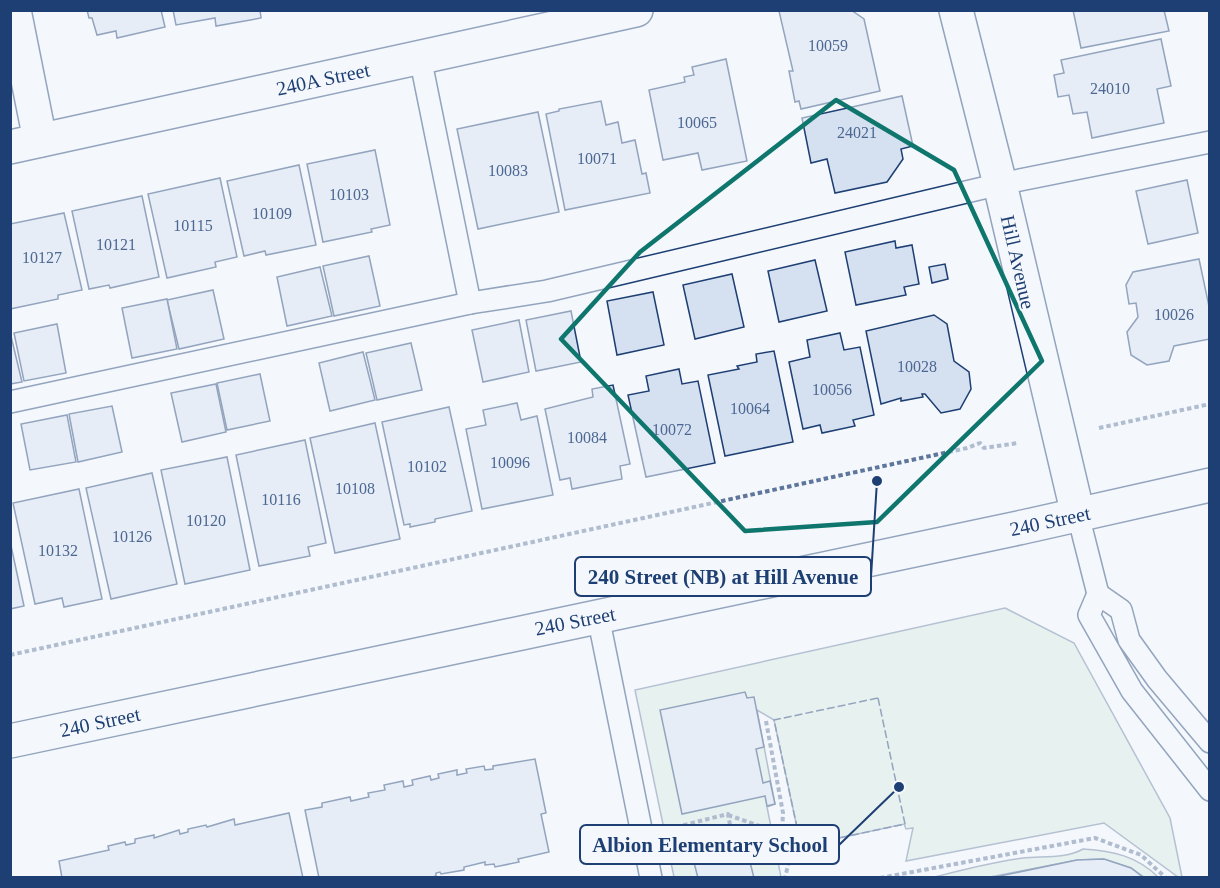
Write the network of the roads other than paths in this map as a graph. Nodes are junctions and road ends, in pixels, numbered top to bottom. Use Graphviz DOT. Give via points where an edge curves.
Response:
graph roads {
  1 [pos="14,10"];
  2 [pos="636,10"];
  3 [pos="956,10"];
  4 [pos="420,57"];
  5 [pos="1209,142"];
  6 [pos="26,144"];
  7 [pos="1000,184"];
  8 [pos="470,303"];
  9 [pos="10,402"];
  10 [pos="1209,485"];
  11 [pos="1078,515"];
  12 [pos="1098,594"];
  13 [pos="598,616"];
  14 [pos="10,741"];
  15 [pos="1209,742"];
  16 [pos="1209,790"];
  17 [pos="651,878"];
  1 -- 6 [label="street"];
  2 -- 4 [label="street, 240A Street"];
  3 -- 7 [label="street, Hill Avenue"];
  4 -- 6 [label="street, 240A Street"];
  4 -- 8 [label="lane"];
  5 -- 7 [label="lane"];
  7 -- 8 [label="lane" via="547,291"];
  7 -- 11 [label="street, Hill Avenue"];
  8 -- 9 [label="lane"];
  10 -- 11 [label="street, 240 Street"];
  11 -- 12 [label="lane"];
  11 -- 13 [label="street, 240 Street"];
  12 -- 15 [label="lane" via="1121,610 1129,640"];
  12 -- 16 [label="lane" via="1089,615 1132,691"];
  13 -- 14 [label="street, 240 Street"];
  13 -- 17 [label="lane"];
}
